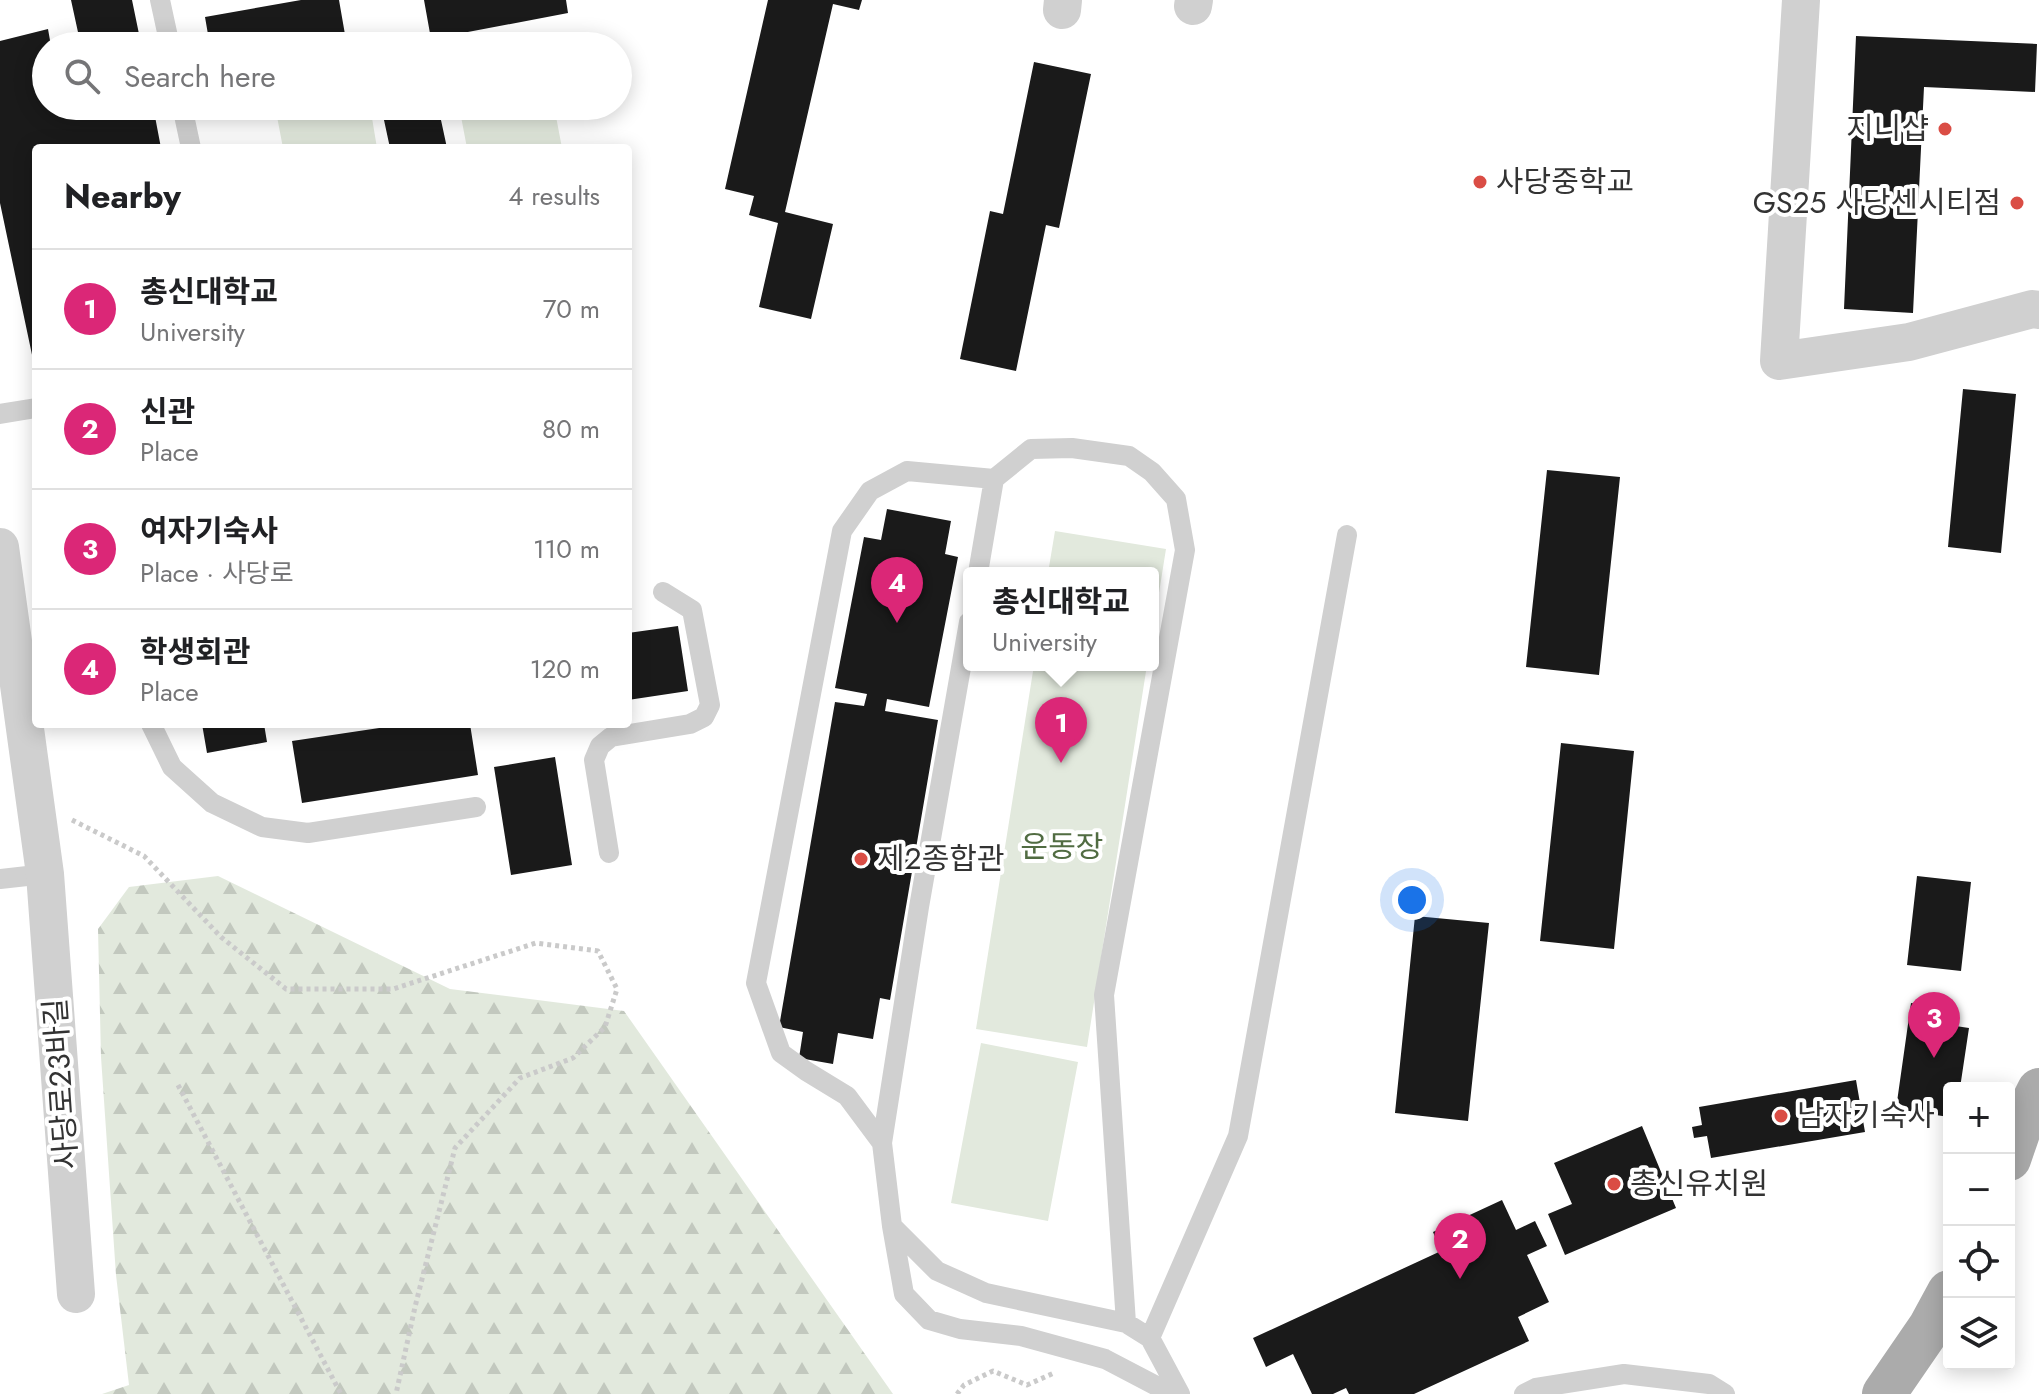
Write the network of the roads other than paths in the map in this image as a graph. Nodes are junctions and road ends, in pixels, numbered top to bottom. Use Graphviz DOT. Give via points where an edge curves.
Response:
graph roads {
  1 [pos="160,0"];
  2 [pos="1801,0"];
  3 [pos="167,32"];
  4 [pos="185,120"];
  5 [pos="190,144"];
  6 [pos="2039,310"];
  7 [pos="32,409"];
  8 [pos="0,414"];
  9 [pos="994,479"];
  10 [pos="1347,535"];
  11 [pos="0,547"];
  12 [pos="979,567"];
  13 [pos="663,592"];
  14 [pos="963,656"];
  15 [pos="153,728"];
  16 [pos="476,807"];
  17 [pos="609,853"];
  18 [pos="45,874"];
  19 [pos="0,879"];
  20 [pos="2039,1090"];
  21 [pos="882,1143"];
  22 [pos="2011,1154"];
  23 [pos="892,1226"];
  24 [pos="76,1294"];
  25 [pos="1946,1298"];
  26 [pos="1126,1323"];
  27 [pos="1150,1338"];
  28 [pos="1172,1394"];
  29 [pos="1180,1394"];
  30 [pos="1524,1394"];
  31 [pos="1725,1394"];
  32 [pos="1884,1394"];
  1 -- 3 [label="lane"];
  2 -- 6 [label="street" via="1779,361 1909,342"];
  4 -- 5 [label="lane"];
  7 -- 8 [label="lane"];
  9 -- 12 [label="lane"];
  9 -- 21 [label="lane" via="907,471 870,491 842,531 756,983 781,1053 847,1096"];
  9 -- 26 [label="lane" via="1031,449 1129,456 1176,499 1185,550 1104,995"];
  10 -- 27 [label="lane" via="1238,1136"];
  11 -- 18 [label="street, 사당로23바길"];
  13 -- 17 [label="lane" via="692,610 710,705 704,717 690,724 611,737 600,746 594,760"];
  14 -- 21 [label="lane"];
  15 -- 16 [label="lane" via="172,767 212,803 262,827 308,833"];
  18 -- 19 [label="lane"];
  18 -- 24 [label="street, 사당로23바길"];
  20 -- 22 [label="main road"];
  21 -- 23 [label="lane"];
  23 -- 26 [label="lane" via="937,1271 986,1293"];
  23 -- 28 [label="lane" via="904,1294 929,1320 1021,1336 1105,1359"];
  25 -- 32 [label="main road"];
  26 -- 27 [label="lane"];
  27 -- 29 [label="lane"];
  30 -- 31 [label="lane" via="1624,1374 1709,1384"];
}
